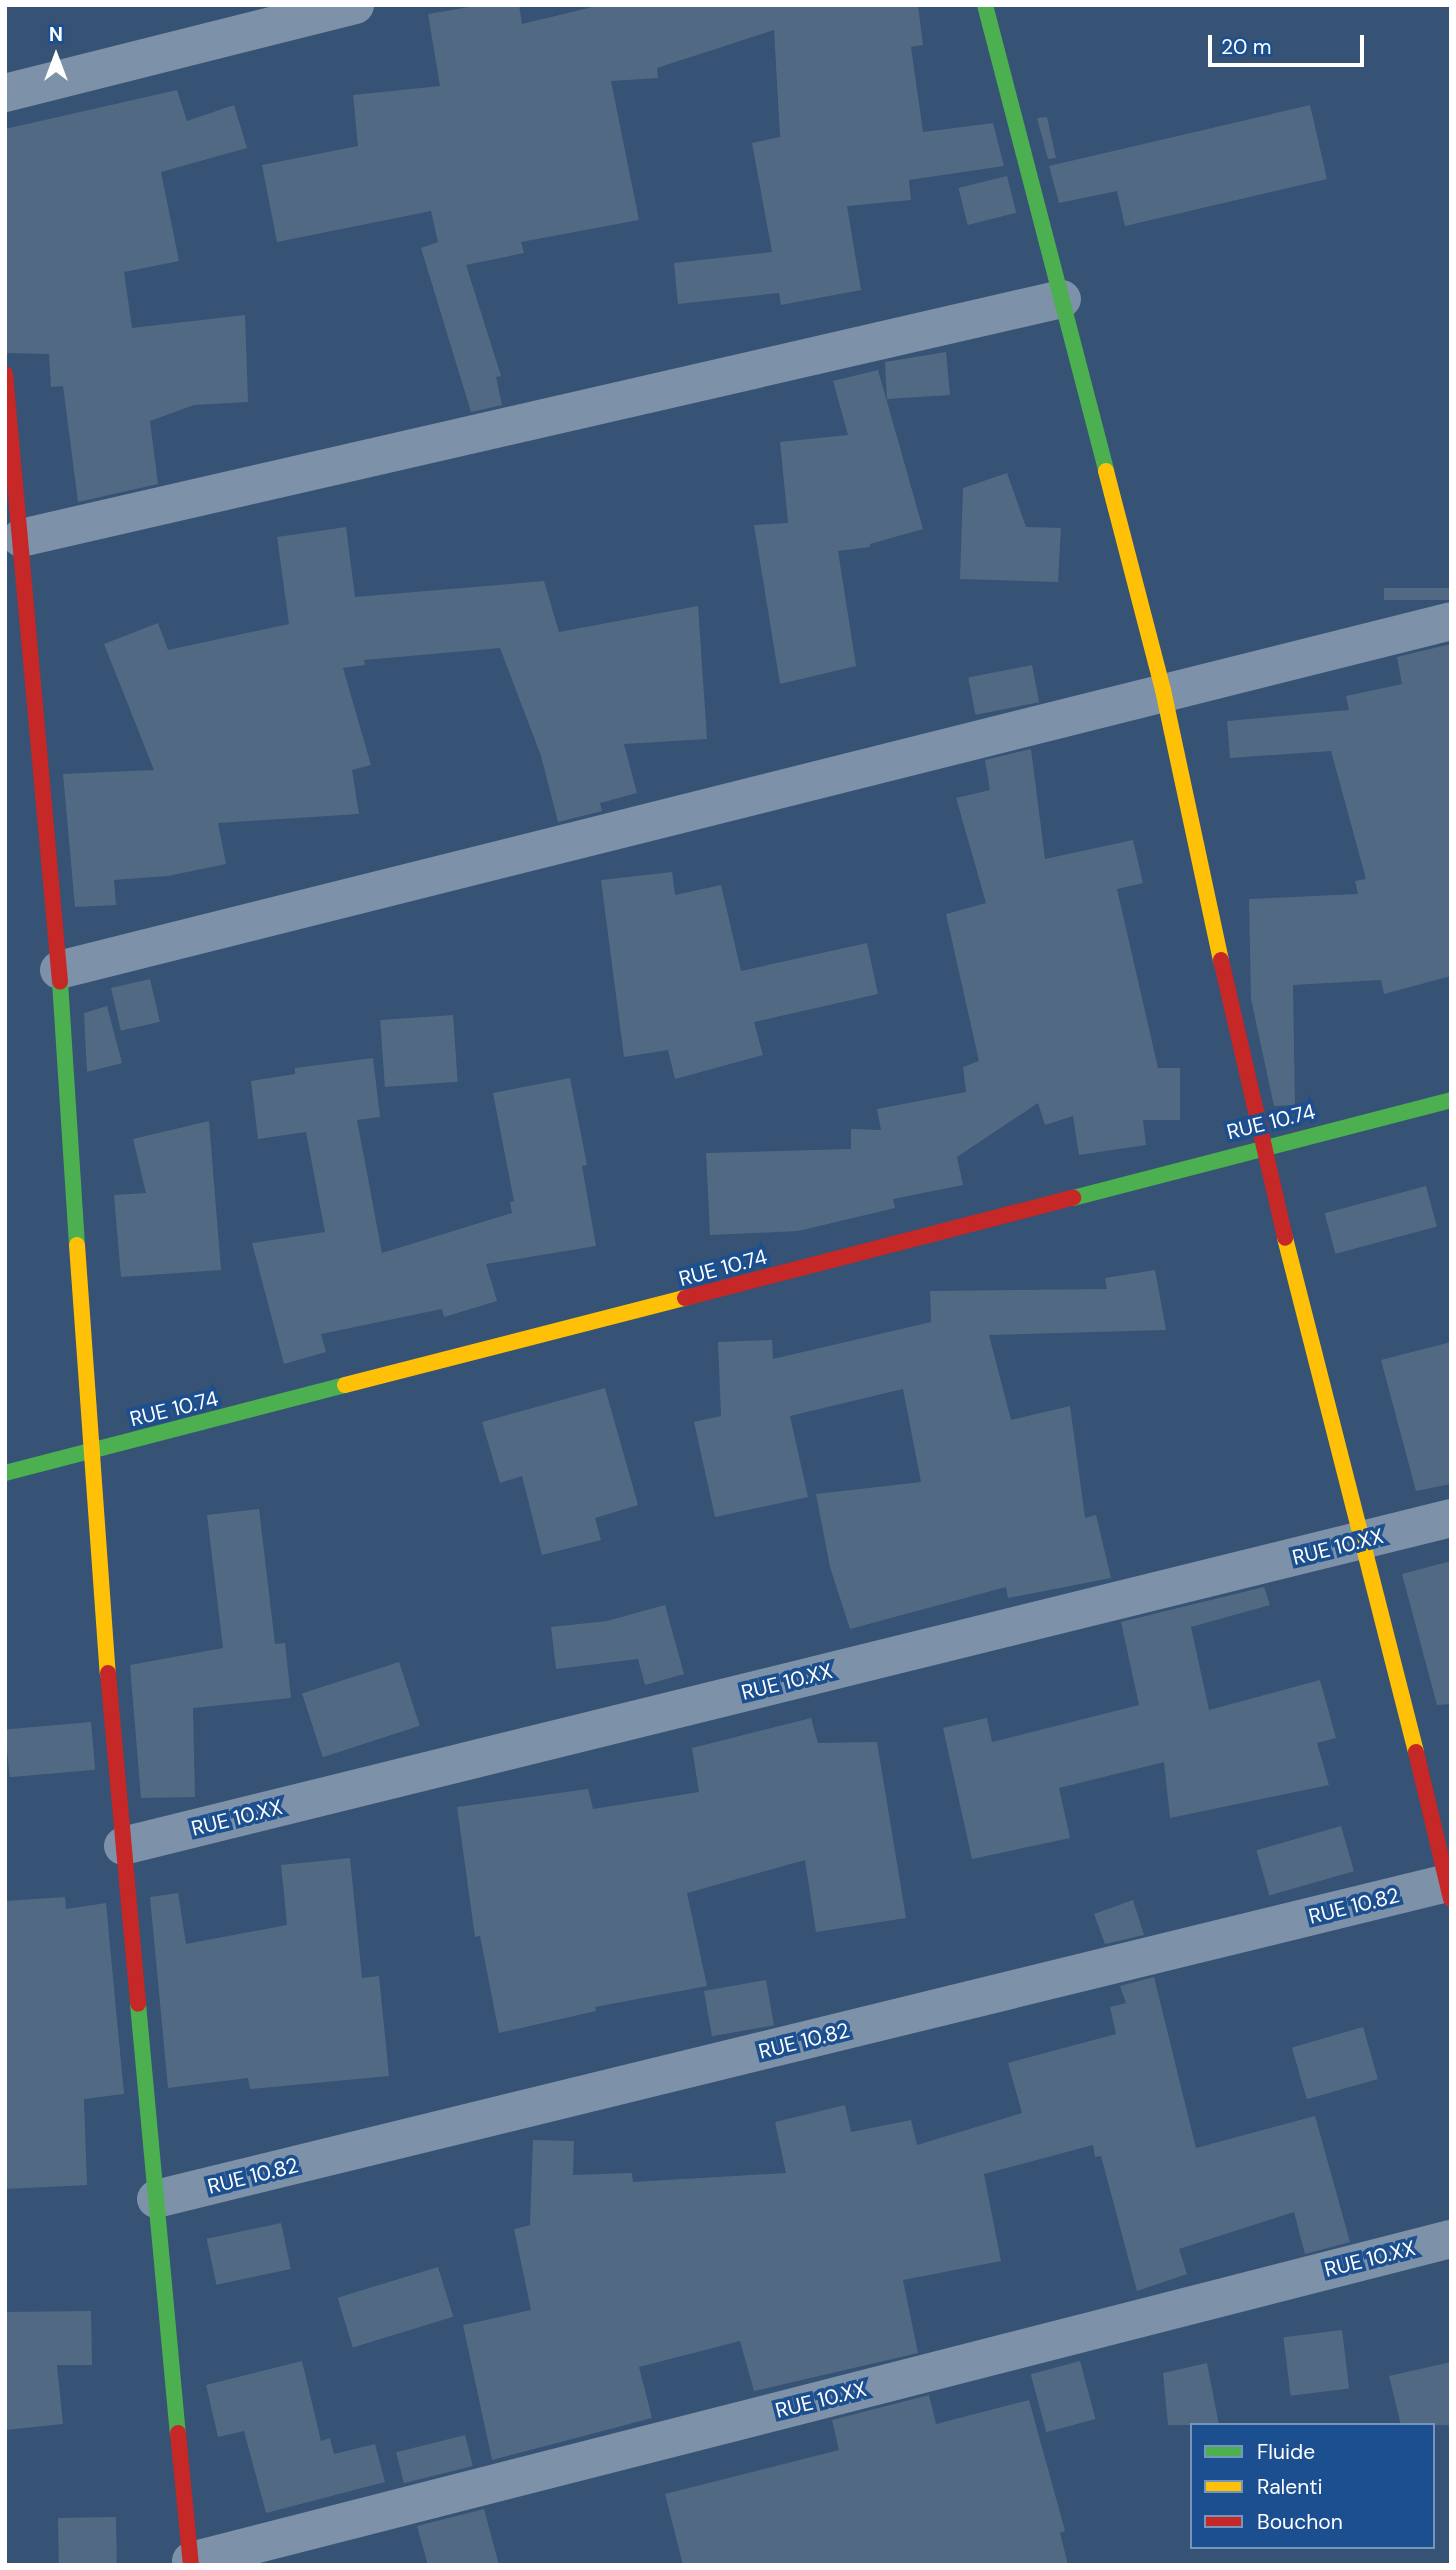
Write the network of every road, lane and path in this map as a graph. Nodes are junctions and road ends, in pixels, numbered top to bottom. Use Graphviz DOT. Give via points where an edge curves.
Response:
graph roads {
  1 [pos="355,5"];
  2 [pos="985,5"];
  3 [pos="5,93"];
  4 [pos="1062,299"];
  5 [pos="5,374"];
  6 [pos="22,538"];
  7 [pos="1451,621"];
  8 [pos="1163,690"];
  9 [pos="59,970"];
  10 [pos="1451,1100"];
  11 [pos="1260,1145"];
  12 [pos="90,1453"];
  13 [pos="5,1472"];
  14 [pos="1451,1518"];
  15 [pos="1365,1540"];
  16 [pos="123,1846"];
  17 [pos="1449,1888"];
  18 [pos="156,2199"];
  19 [pos="1451,2239"];
  20 [pos="191,2563"];
  1 -- 3 [label="street"];
  2 -- 4 [label="street"];
  4 -- 6 [label="street"];
  4 -- 8 [label="street"];
  5 -- 6 [label="street"];
  6 -- 9 [label="street"];
  7 -- 8 [label="street"];
  8 -- 9 [label="street"];
  8 -- 11 [label="street"];
  9 -- 12 [label="street"];
  10 -- 11 [label="street, RUE 10.74"];
  11 -- 12 [label="street, RUE 10.74"];
  11 -- 15 [label="street"];
  12 -- 13 [label="street, RUE 10.74"];
  12 -- 16 [label="street"];
  14 -- 15 [label="street, RUE 10.XX"];
  15 -- 16 [label="street, RUE 10.XX"];
  15 -- 17 [label="street"];
  16 -- 18 [label="street"];
  17 -- 18 [label="street, RUE 10.82"];
  18 -- 20 [label="street"];
  19 -- 20 [label="street, RUE 10.XX"];
}
